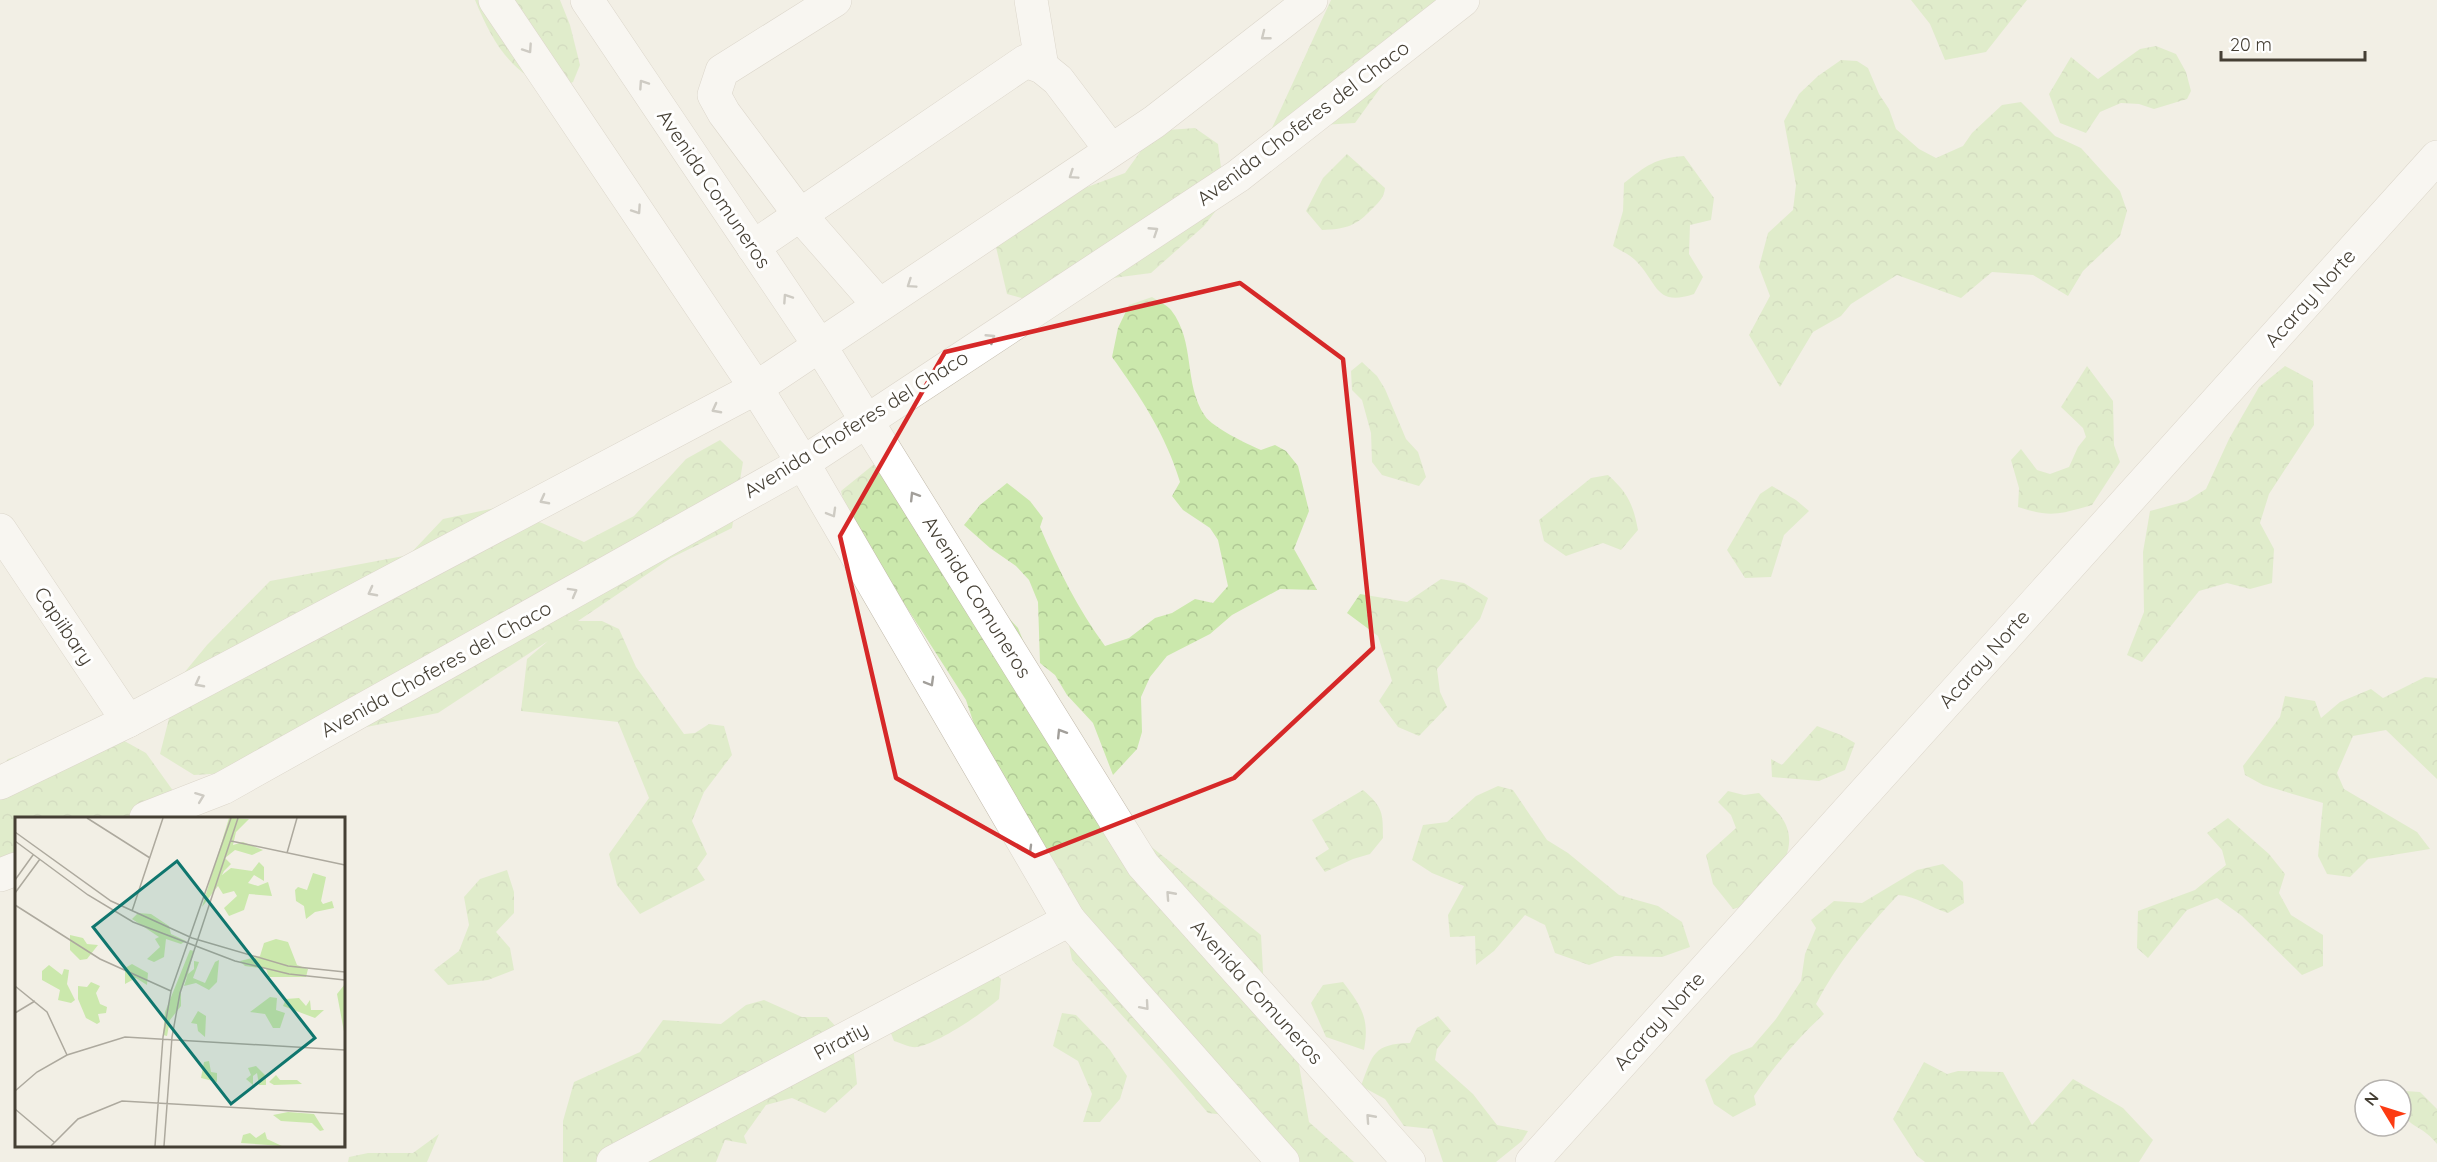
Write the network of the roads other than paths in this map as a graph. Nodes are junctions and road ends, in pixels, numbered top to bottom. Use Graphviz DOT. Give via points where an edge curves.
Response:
graph roads {
  1 [pos="495,0"];
  2 [pos="587,0"];
  3 [pos="835,0"];
  4 [pos="1031,0"];
  5 [pos="1311,0"];
  6 [pos="1462,0"];
  7 [pos="1042,67"];
  8 [pos="1111,150"];
  9 [pos="2437,157"];
  10 [pos="800,215"];
  11 [pos="753,247"];
  12 [pos="879,305"];
  13 [pos="820,346"];
  14 [pos="756,388"];
  15 [pos="867,419"];
  16 [pos="802,463"];
  17 [pos="0,530"];
  18 [pos="128,721"];
  19 [pos="0,783"];
  20 [pos="151,817"];
  21 [pos="15,869"];
  22 [pos="0,875"];
  23 [pos="1069,920"];
  24 [pos="613,1162"];
  25 [pos="1282,1162"];
  26 [pos="1409,1162"];
  27 [pos="1532,1162"];
  1 -- 14 [label="street, one-way"];
  11 -- 2 [label="street, Avenida Comuneros, one-way"];
  3 -- 10 [label="street" via="722,71 714,95"];
  4 -- 7 [label="street"];
  5 -- 8 [label="street, one-way" via="1154,122"];
  15 -- 6 [label="street, Avenida Choferes del Chaco, one-way" via="1238,176"];
  7 -- 8 [label="street" via="1058,80"];
  7 -- 10 [label="street" via="1026,61"];
  8 -- 12 [label="street, one-way"];
  9 -- 27 [label="street, Acaray Norte"];
  10 -- 11 [label="street"];
  10 -- 12 [label="street"];
  13 -- 11 [label="street, Avenida Comuneros, one-way"];
  12 -- 13 [label="street"];
  13 -- 14 [label="street"];
  13 -- 15 [label="street, Avenida Comuneros"];
  14 -- 16 [label="street"];
  14 -- 18 [label="street, one-way"];
  15 -- 16 [label="street, Avenida Choferes del Chaco"];
  26 -- 15 [label="street, Avenida Comuneros, one-way" via="1143,865"];
  20 -- 16 [label="street, Avenida Choferes del Chaco, one-way" via="223,788"];
  16 -- 23 [label="street, one-way"];
  17 -- 18 [label="street, Capiibary"];
  18 -- 19 [label="street"];
  21 -- 22 [label="street"];
  23 -- 24 [label="street, Piratiy"];
  23 -- 25 [label="street, one-way"];
}
